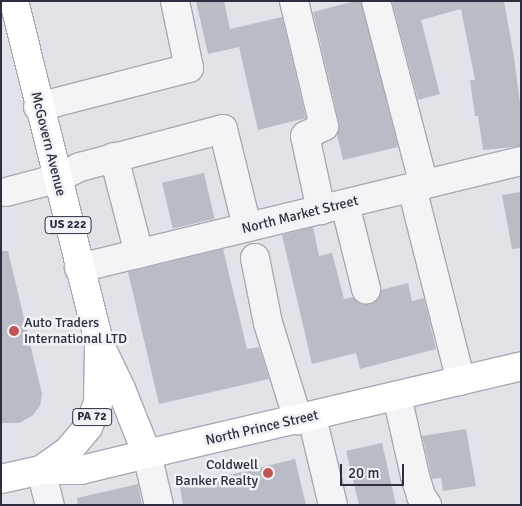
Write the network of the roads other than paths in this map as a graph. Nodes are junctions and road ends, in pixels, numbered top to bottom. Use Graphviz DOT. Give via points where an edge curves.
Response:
graph roads {
  1 [pos="14,1"];
  2 [pos="175,1"];
  3 [pos="294,1"];
  4 [pos="376,1"];
  5 [pos="38,107"];
  6 [pos="114,157"];
  7 [pos="521,161"];
  8 [pos="56,179"];
  9 [pos="411,188"];
  10 [pos="6,192"];
  11 [pos="333,207"];
  12 [pos="248,228"];
  13 [pos="139,254"];
  14 [pos="254,258"];
  15 [pos="79,268"];
  16 [pos="366,289"];
  17 [pos="98,343"];
  18 [pos="521,366"];
  19 [pos="455,382"];
  20 [pos="397,396"];
  21 [pos="305,418"];
  22 [pos="147,454"];
  23 [pos="41,470"];
  24 [pos="1,479"];
  25 [pos="50,505"];
  26 [pos="159,505"];
  27 [pos="333,505"];
  28 [pos="427,505"];
  1 -- 5 [label="main road, McGovern Avenue / US 222"];
  2 -- 5 [label="street" via="190,68"];
  3 -- 11 [label="street" via="324,126 305,136"];
  4 -- 9 [label="street"];
  5 -- 8 [label="main road, McGovern Avenue / US 222"];
  6 -- 8 [label="street" via="80,166"];
  6 -- 12 [label="street" via="223,129"];
  6 -- 13 [label="street"];
  7 -- 9 [label="street, North Market Street"];
  8 -- 10 [label="street"];
  8 -- 15 [label="main road, McGovern Avenue / US 222"];
  9 -- 11 [label="street, North Market Street"];
  9 -- 19 [label="street"];
  11 -- 12 [label="street, North Market Street"];
  11 -- 16 [label="street"];
  12 -- 13 [label="street, North Market Street"];
  13 -- 15 [label="street, North Market Street"];
  14 -- 21 [label="street" via="268,322"];
  15 -- 17 [label="main road, McGovern Avenue / US 222"];
  17 -- 22 [label="main road, McGovern Avenue / US 222"];
  17 -- 23 [label="main road, PA 72" via="98,403 88,427 68,451"];
  18 -- 19 [label="main road, North Prince Street"];
  19 -- 20 [label="main road, North Prince Street"];
  20 -- 21 [label="main road, North Prince Street"];
  20 -- 28 [label="street" via="415,476"];
  21 -- 22 [label="main road, North Prince Street"];
  21 -- 27 [label="street"];
  22 -- 23 [label="main road, North Prince Street / PA 72" via="81,470"];
  22 -- 26 [label="street"];
  23 -- 24 [label="main road, North Prince Street / PA 72"];
  23 -- 25 [label="street"];
}
